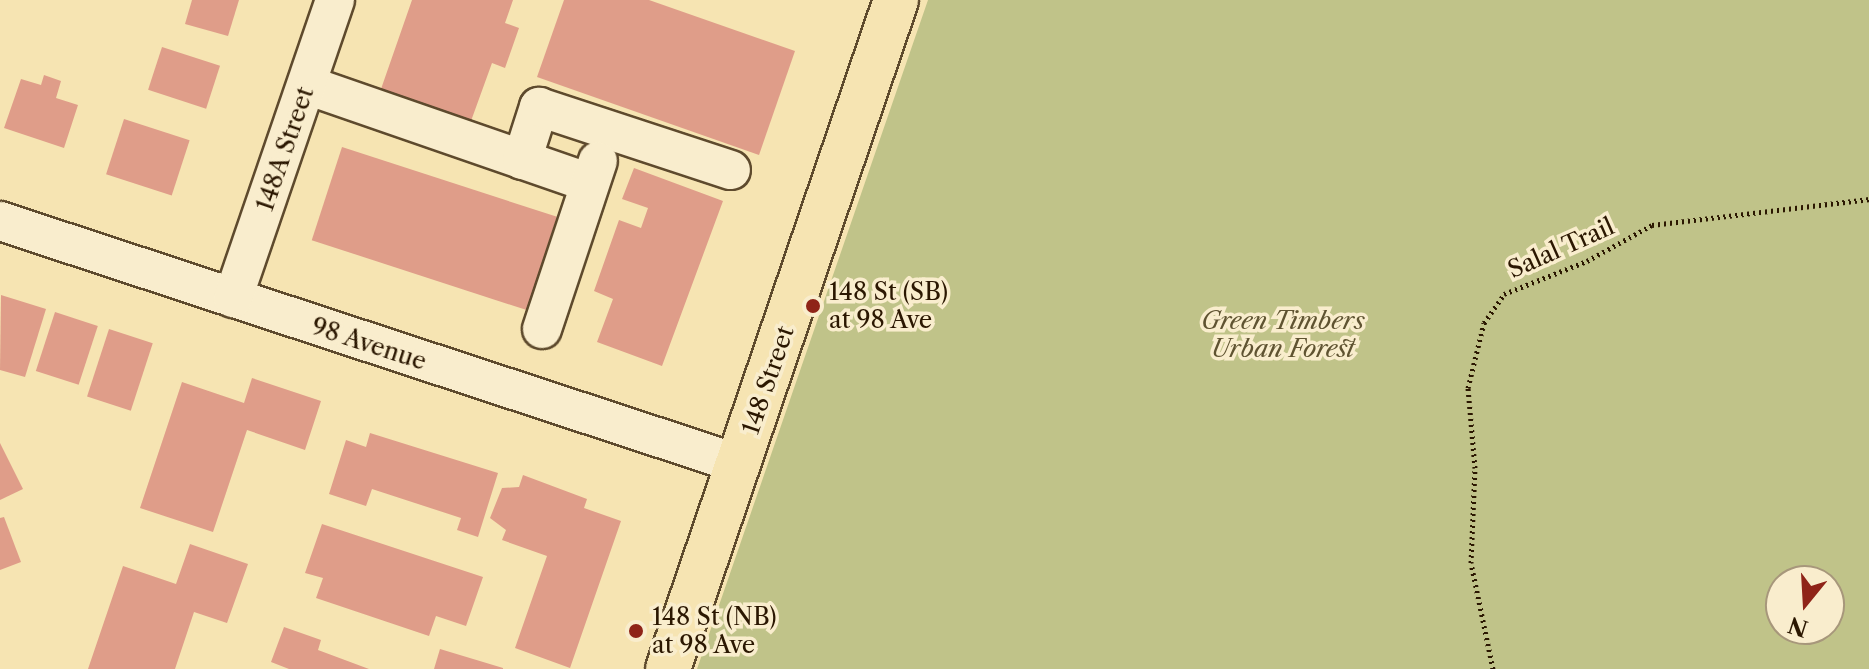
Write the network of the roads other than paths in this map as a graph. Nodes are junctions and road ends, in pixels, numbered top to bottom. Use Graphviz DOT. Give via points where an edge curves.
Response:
graph roads {
  1 [pos="335,0"];
  2 [pos="896,0"];
  3 [pos="307,85"];
  4 [pos="608,130"];
  5 [pos="522,160"];
  6 [pos="731,170"];
  7 [pos="590,183"];
  8 [pos="0,221"];
  9 [pos="233,298"];
  10 [pos="542,329"];
  11 [pos="739,464"];
  12 [pos="668,669"];
  1 -- 3 [label="street, 148A Street"];
  2 -- 11 [label="main road, 148 Street"];
  3 -- 5 [label="street"];
  3 -- 9 [label="street, 148A Street"];
  4 -- 5 [label="street" via="539,107"];
  4 -- 6 [label="street"];
  4 -- 7 [label="street"];
  5 -- 7 [label="street"];
  7 -- 10 [label="street"];
  8 -- 9 [label="street, 98 Avenue"];
  9 -- 11 [label="street, 98 Avenue"];
  11 -- 12 [label="main road, 148 Street"];
}
